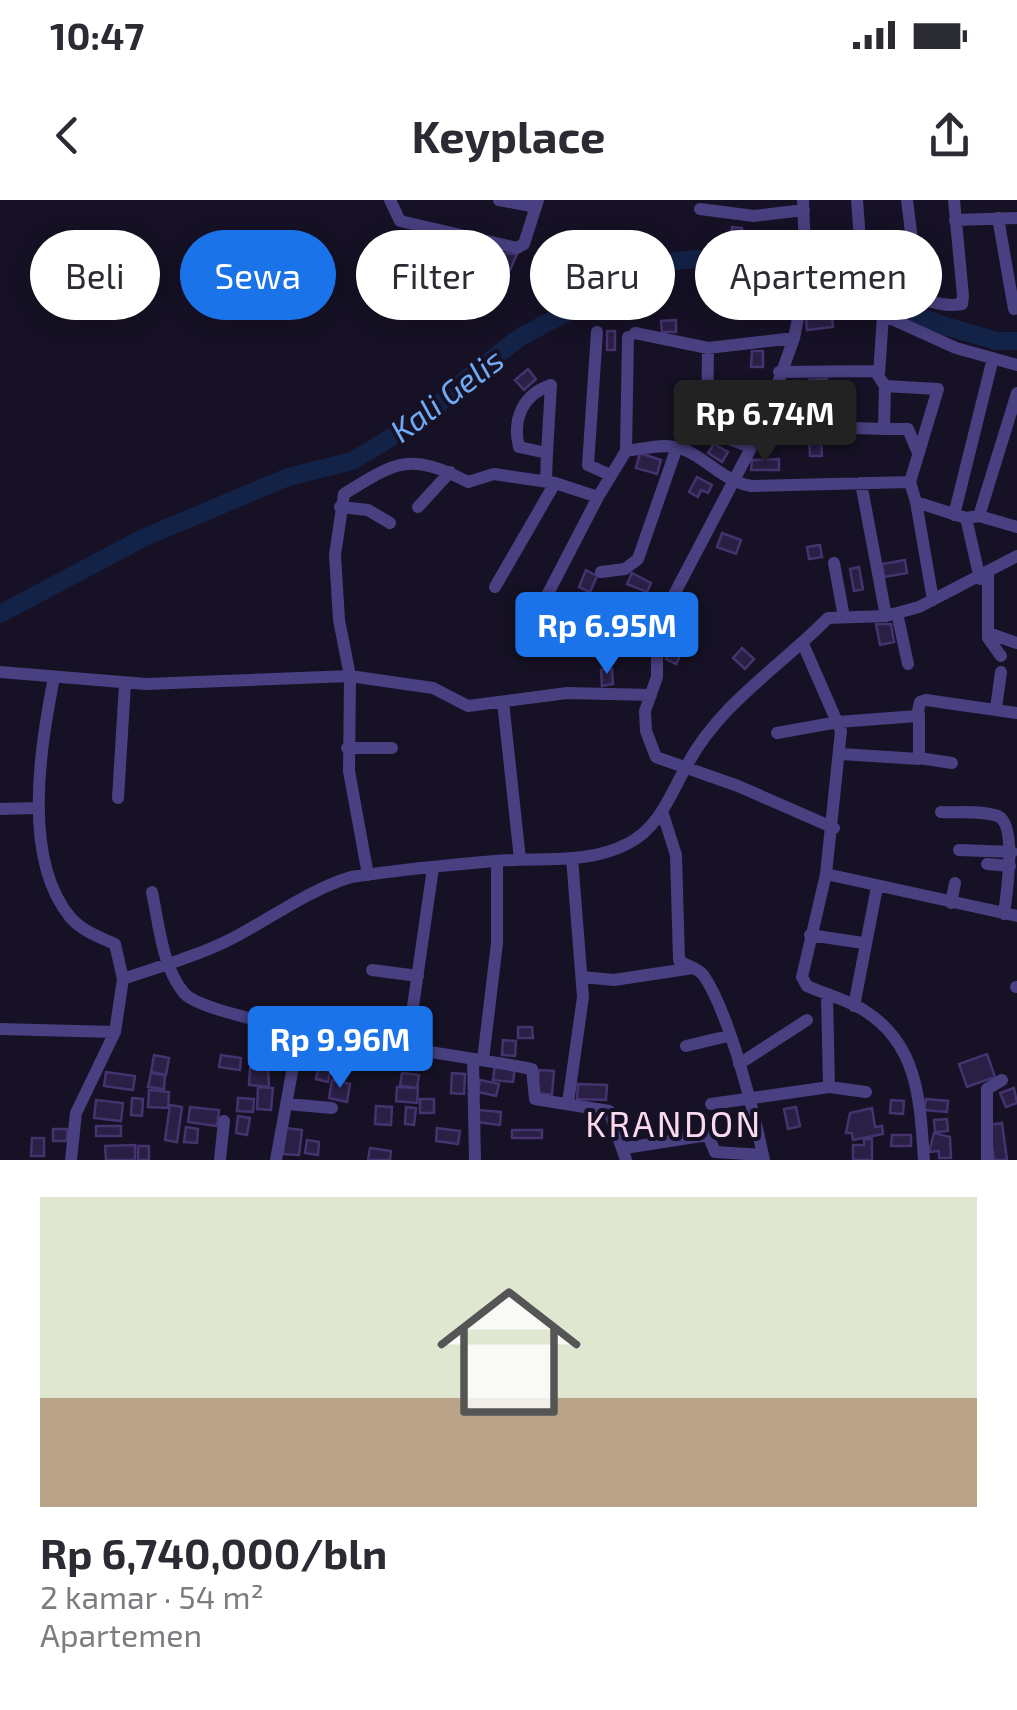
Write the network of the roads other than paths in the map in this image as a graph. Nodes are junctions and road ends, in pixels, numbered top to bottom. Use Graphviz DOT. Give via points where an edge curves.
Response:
graph roads {
  1 [pos="390,200"];
  2 [pos="499,200"];
  3 [pos="858,200"];
  4 [pos="907,200"];
  5 [pos="954,200"];
  6 [pos="537,204"];
  7 [pos="804,205"];
  8 [pos="700,209"];
  9 [pos="998,218"];
  10 [pos="1017,218"];
  11 [pos="955,220"];
  12 [pos="806,230"];
  13 [pos="860,230"];
  14 [pos="911,230"];
  15 [pos="942,301"];
  16 [pos="1014,309"];
  17 [pos="798,320"];
  18 [pos="597,332"];
  19 [pos="794,338"];
  20 [pos="708,348"];
  21 [pos="994,358"];
  22 [pos="1017,364"];
  23 [pos="779,372"];
  24 [pos="882,380"];
  25 [pos="734,386"];
  26 [pos="773,391"];
  27 [pos="1017,393"];
  28 [pos="762,425"];
  29 [pos="884,428"];
  30 [pos="677,447"];
  31 [pos="750,447"];
  32 [pos="626,451"];
  33 [pos="547,453"];
  34 [pos="918,453"];
  35 [pos="450,472"];
  36 [pos="610,475"];
  37 [pos="551,482"];
  38 [pos="730,482"];
  39 [pos="910,482"];
  40 [pos="861,483"];
  41 [pos="598,496"];
  42 [pos="916,502"];
  43 [pos="340,507"];
  44 [pos="418,508"];
  45 [pos="966,517"];
  46 [pos="390,523"];
  47 [pos="1017,527"];
  48 [pos="1017,556"];
  49 [pos="834,563"];
  50 [pos="601,572"];
  51 [pos="984,577"];
  52 [pos="495,587"];
  53 [pos="934,600"];
  54 [pos="892,615"];
  55 [pos="844,617"];
  56 [pos="660,622"];
  57 [pos="576,623"];
  58 [pos="988,633"];
  59 [pos="527,634"];
  60 [pos="1017,642"];
  61 [pos="802,644"];
  62 [pos="1000,656"];
  63 [pos="908,664"];
  64 [pos="0,672"];
  65 [pos="1001,672"];
  66 [pos="350,676"];
  67 [pos="54,677"];
  68 [pos="125,684"];
  69 [pos="651,695"];
  70 [pos="502,702"];
  71 [pos="996,708"];
  72 [pos="919,714"];
  73 [pos="1017,714"];
  74 [pos="838,722"];
  75 [pos="777,734"];
  76 [pos="347,748"];
  77 [pos="392,748"];
  78 [pos="842,754"];
  79 [pos="920,758"];
  80 [pos="952,763"];
  81 [pos="685,768"];
  82 [pos="118,798"];
  83 [pos="36,808"];
  84 [pos="0,810"];
  85 [pos="662,812"];
  86 [pos="941,812"];
  87 [pos="834,828"];
  88 [pos="959,850"];
  89 [pos="572,858"];
  90 [pos="520,859"];
  91 [pos="1011,859"];
  92 [pos="496,861"];
  93 [pos="987,864"];
  94 [pos="434,868"];
  95 [pos="368,874"];
  96 [pos="826,874"];
  97 [pos="955,884"];
  98 [pos="877,888"];
  99 [pos="152,892"];
  100 [pos="952,903"];
  101 [pos="1011,915"];
  102 [pos="810,935"];
  103 [pos="863,942"];
  104 [pos="169,966"];
  105 [pos="695,968"];
  106 [pos="372,970"];
  107 [pos="418,976"];
  108 [pos="582,977"];
  109 [pos="123,979"];
  110 [pos="827,995"];
  111 [pos="854,1006"];
  112 [pos="807,1020"];
  113 [pos="300,1028"];
  114 [pos="0,1029"];
  115 [pos="116,1032"];
  116 [pos="728,1036"];
  117 [pos="686,1046"];
  118 [pos="408,1048"];
  119 [pos="478,1059"];
  120 [pos="739,1064"];
  121 [pos="1002,1080"];
  122 [pos="828,1087"];
  123 [pos="866,1092"];
  124 [pos="750,1100"];
  125 [pos="568,1103"];
  126 [pos="287,1104"];
  127 [pos="711,1104"];
  128 [pos="332,1108"];
  129 [pos="224,1121"];
  130 [pos="626,1154"];
  131 [pos="764,1158"];
  132 [pos="70,1160"];
  133 [pos="220,1160"];
  134 [pos="276,1160"];
  135 [pos="474,1160"];
  136 [pos="924,1160"];
  137 [pos="986,1160"];
  1 -- 6 [label="street" via="400,221 517,248"];
  2 -- 6 [label="street"];
  3 -- 13 [label="street"];
  4 -- 14 [label="street"];
  5 -- 11 [label="street"];
  7 -- 8 [label="street" via="754,216"];
  7 -- 12 [label="street"];
  9 -- 10 [label="street"];
  9 -- 11 [label="street"];
  9 -- 16 [label="street"];
  11 -- 15 [label="street" via="962,304"];
  17 -- 19 [label="street"];
  18 -- 36 [label="street" via="588,465"];
  19 -- 20 [label="street"];
  19 -- 23 [label="street"];
  20 -- 31 [label="street" via="707,431"];
  20 -- 32 [label="street" via="632,335"];
  21 -- 22 [label="street"];
  21 -- 24 [label="street" via="882,316"];
  21 -- 45 [label="street"];
  23 -- 24 [label="street" via="862,369"];
  23 -- 26 [label="street"];
  24 -- 29 [label="street"];
  24 -- 34 [label="street" via="938,388"];
  25 -- 26 [label="street"];
  26 -- 28 [label="street"];
  27 -- 45 [label="street"];
  28 -- 29 [label="street"];
  28 -- 31 [label="street"];
  29 -- 34 [label="street" via="908,428"];
  30 -- 32 [label="street"];
  30 -- 38 [label="street"];
  30 -- 50 [label="street" via="638,559 625,570"];
  31 -- 38 [label="street"];
  32 -- 36 [label="street"];
  33 -- 33 [label="street" via="520,447 516,419 522,406 551,385"];
  33 -- 37 [label="street"];
  34 -- 39 [label="street"];
  35 -- 37 [label="street" via="468,482 494,474"];
  35 -- 43 [label="street" via="428,462 400,463 344,494"];
  35 -- 44 [label="street"];
  36 -- 41 [label="street"];
  37 -- 41 [label="street"];
  37 -- 52 [label="street"];
  38 -- 40 [label="street"];
  38 -- 56 [label="street"];
  39 -- 40 [label="street"];
  39 -- 42 [label="street"];
  40 -- 54 [label="street"];
  41 -- 59 [label="street"];
  42 -- 45 [label="street"];
  42 -- 53 [label="street"];
  43 -- 46 [label="street" via="368,510"];
  43 -- 66 [label="street" via="335,555"];
  45 -- 47 [label="street"];
  45 -- 51 [label="street"];
  48 -- 51 [label="street"];
  49 -- 55 [label="street"];
  51 -- 53 [label="street"];
  51 -- 58 [label="street"];
  53 -- 54 [label="street"];
  54 -- 55 [label="street"];
  54 -- 63 [label="street"];
  55 -- 61 [label="street" via="828,618"];
  56 -- 57 [label="street" via="618,607 580,611"];
  56 -- 69 [label="street"];
  58 -- 60 [label="street"];
  58 -- 62 [label="street"];
  61 -- 74 [label="street"];
  61 -- 81 [label="street" via="726,711"];
  64 -- 67 [label="street"];
  65 -- 71 [label="street"];
  66 -- 68 [label="street"];
  66 -- 70 [label="street" via="433,688 468,706"];
  66 -- 76 [label="street"];
  67 -- 68 [label="street"];
  67 -- 83 [label="street"];
  68 -- 82 [label="street"];
  69 -- 70 [label="street"];
  69 -- 81 [label="street" via="645,711 652,752"];
  70 -- 90 [label="street"];
  71 -- 72 [label="street" via="926,700"];
  71 -- 73 [label="street"];
  72 -- 74 [label="street"];
  72 -- 79 [label="street"];
  74 -- 75 [label="street"];
  74 -- 78 [label="street"];
  76 -- 77 [label="street"];
  76 -- 95 [label="street"];
  78 -- 79 [label="street"];
  78 -- 87 [label="street"];
  79 -- 80 [label="street"];
  81 -- 85 [label="street"];
  81 -- 87 [label="street"];
  83 -- 84 [label="street"];
  83 -- 109 [label="street" via="54,887 68,915 115,944"];
  85 -- 89 [label="street" via="634,841"];
  85 -- 105 [label="street" via="676,854 679,960"];
  86 -- 91 [label="street" via="1002,817 1012,832"];
  87 -- 96 [label="street"];
  88 -- 91 [label="street"];
  89 -- 90 [label="street"];
  89 -- 108 [label="street"];
  90 -- 92 [label="street"];
  91 -- 93 [label="street"];
  91 -- 101 [label="street"];
  92 -- 94 [label="street"];
  92 -- 119 [label="street" via="498,943"];
  94 -- 95 [label="street"];
  94 -- 107 [label="street"];
  95 -- 104 [label="street" via="330,883"];
  96 -- 98 [label="street"];
  96 -- 102 [label="street"];
  97 -- 100 [label="street"];
  98 -- 100 [label="street"];
  98 -- 103 [label="street"];
  99 -- 104 [label="street"];
  100 -- 101 [label="street"];
  102 -- 103 [label="street"];
  102 -- 110 [label="street" via="802,977"];
  103 -- 111 [label="street"];
  104 -- 109 [label="street"];
  104 -- 113 [label="street" via="185,995 200,1004"];
  105 -- 108 [label="street" via="614,980"];
  105 -- 116 [label="street"];
  106 -- 107 [label="street"];
  107 -- 118 [label="street"];
  108 -- 125 [label="street"];
  109 -- 115 [label="street"];
  110 -- 111 [label="street"];
  110 -- 122 [label="street"];
  111 -- 136 [label="street" via="890,1031 910,1062"];
  112 -- 120 [label="street"];
  113 -- 118 [label="street"];
  113 -- 126 [label="street"];
  114 -- 115 [label="street"];
  115 -- 132 [label="street" via="76,1113"];
  116 -- 117 [label="street"];
  116 -- 120 [label="street"];
  118 -- 119 [label="street"];
  119 -- 125 [label="street" via="532,1069 535,1099"];
  119 -- 135 [label="street"];
  120 -- 124 [label="street"];
  121 -- 137 [label="street" via="988,1089"];
  122 -- 123 [label="street"];
  122 -- 124 [label="street"];
  124 -- 127 [label="street"];
  124 -- 131 [label="street"];
  125 -- 130 [label="street" via="610,1111"];
  126 -- 128 [label="street"];
  126 -- 134 [label="street"];
  129 -- 133 [label="street"];
  130 -- 131 [label="street" via="708,1135 715,1152"];
}
